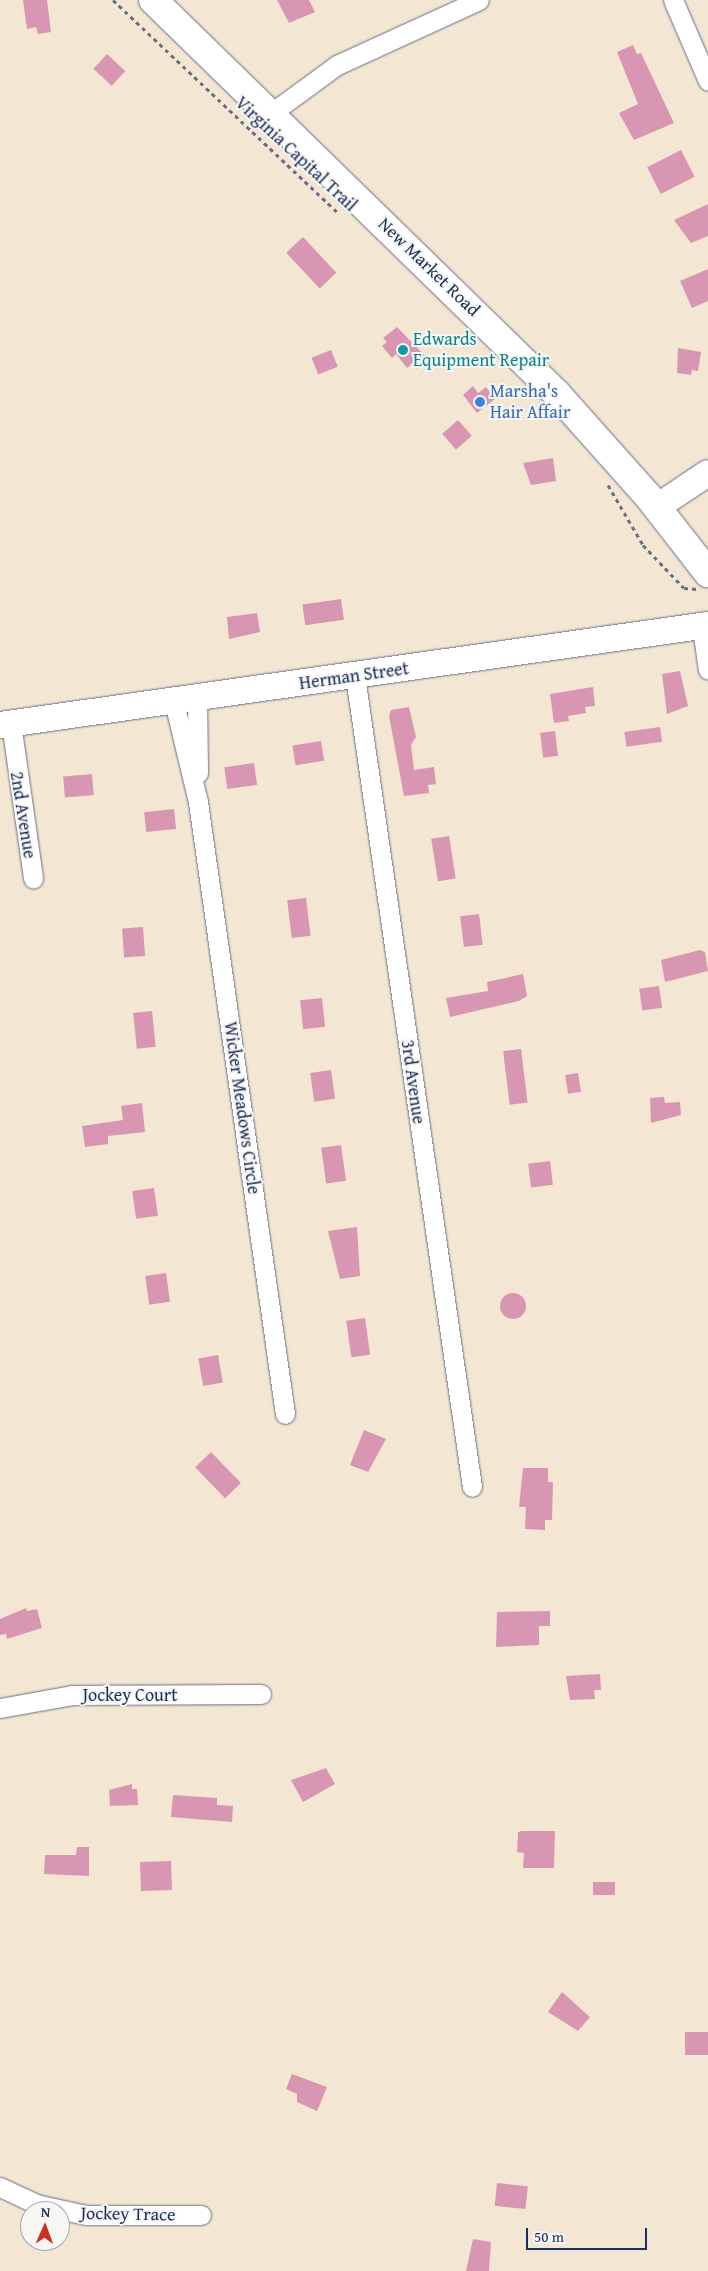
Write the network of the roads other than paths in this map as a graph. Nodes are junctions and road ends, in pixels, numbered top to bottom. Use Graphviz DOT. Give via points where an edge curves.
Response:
graph roads {
  1 [pos="153,0"];
  2 [pos="479,0"];
  3 [pos="673,0"];
  4 [pos="708,81"];
  5 [pos="270,114"];
  6 [pos="708,473"];
  7 [pos="657,507"];
  8 [pos="706,579"];
  9 [pos="705,627"];
  10 [pos="708,670"];
  11 [pos="354,676"];
  12 [pos="185,701"];
  13 [pos="5,724"];
  14 [pos="32,878"];
  15 [pos="285,1414"];
  16 [pos="472,1487"];
  17 [pos="261,1694"];
  18 [pos="0,1708"];
  19 [pos="0,2187"];
  20 [pos="201,2215"];
  1 -- 5 [label="main road, New Market Road"];
  2 -- 5 [label="street" via="337,65"];
  3 -- 4 [label="street"];
  5 -- 7 [label="main road, New Market Road" via="486,322"];
  6 -- 7 [label="street"];
  7 -- 8 [label="main road, New Market Road"];
  9 -- 10 [label="street"];
  9 -- 11 [label="street, Herman Street"];
  11 -- 12 [label="street, Herman Street"];
  11 -- 16 [label="street, 3rd Avenue"];
  12 -- 13 [label="street, Herman Street"];
  12 -- 15 [label="street, Wicker Meadows Circle"];
  13 -- 14 [label="street, 2nd Avenue"];
  17 -- 18 [label="street, Jockey Court" via="72,1695"];
  19 -- 20 [label="street, Jockey Trace" via="36,2204 86,2215"];
}
